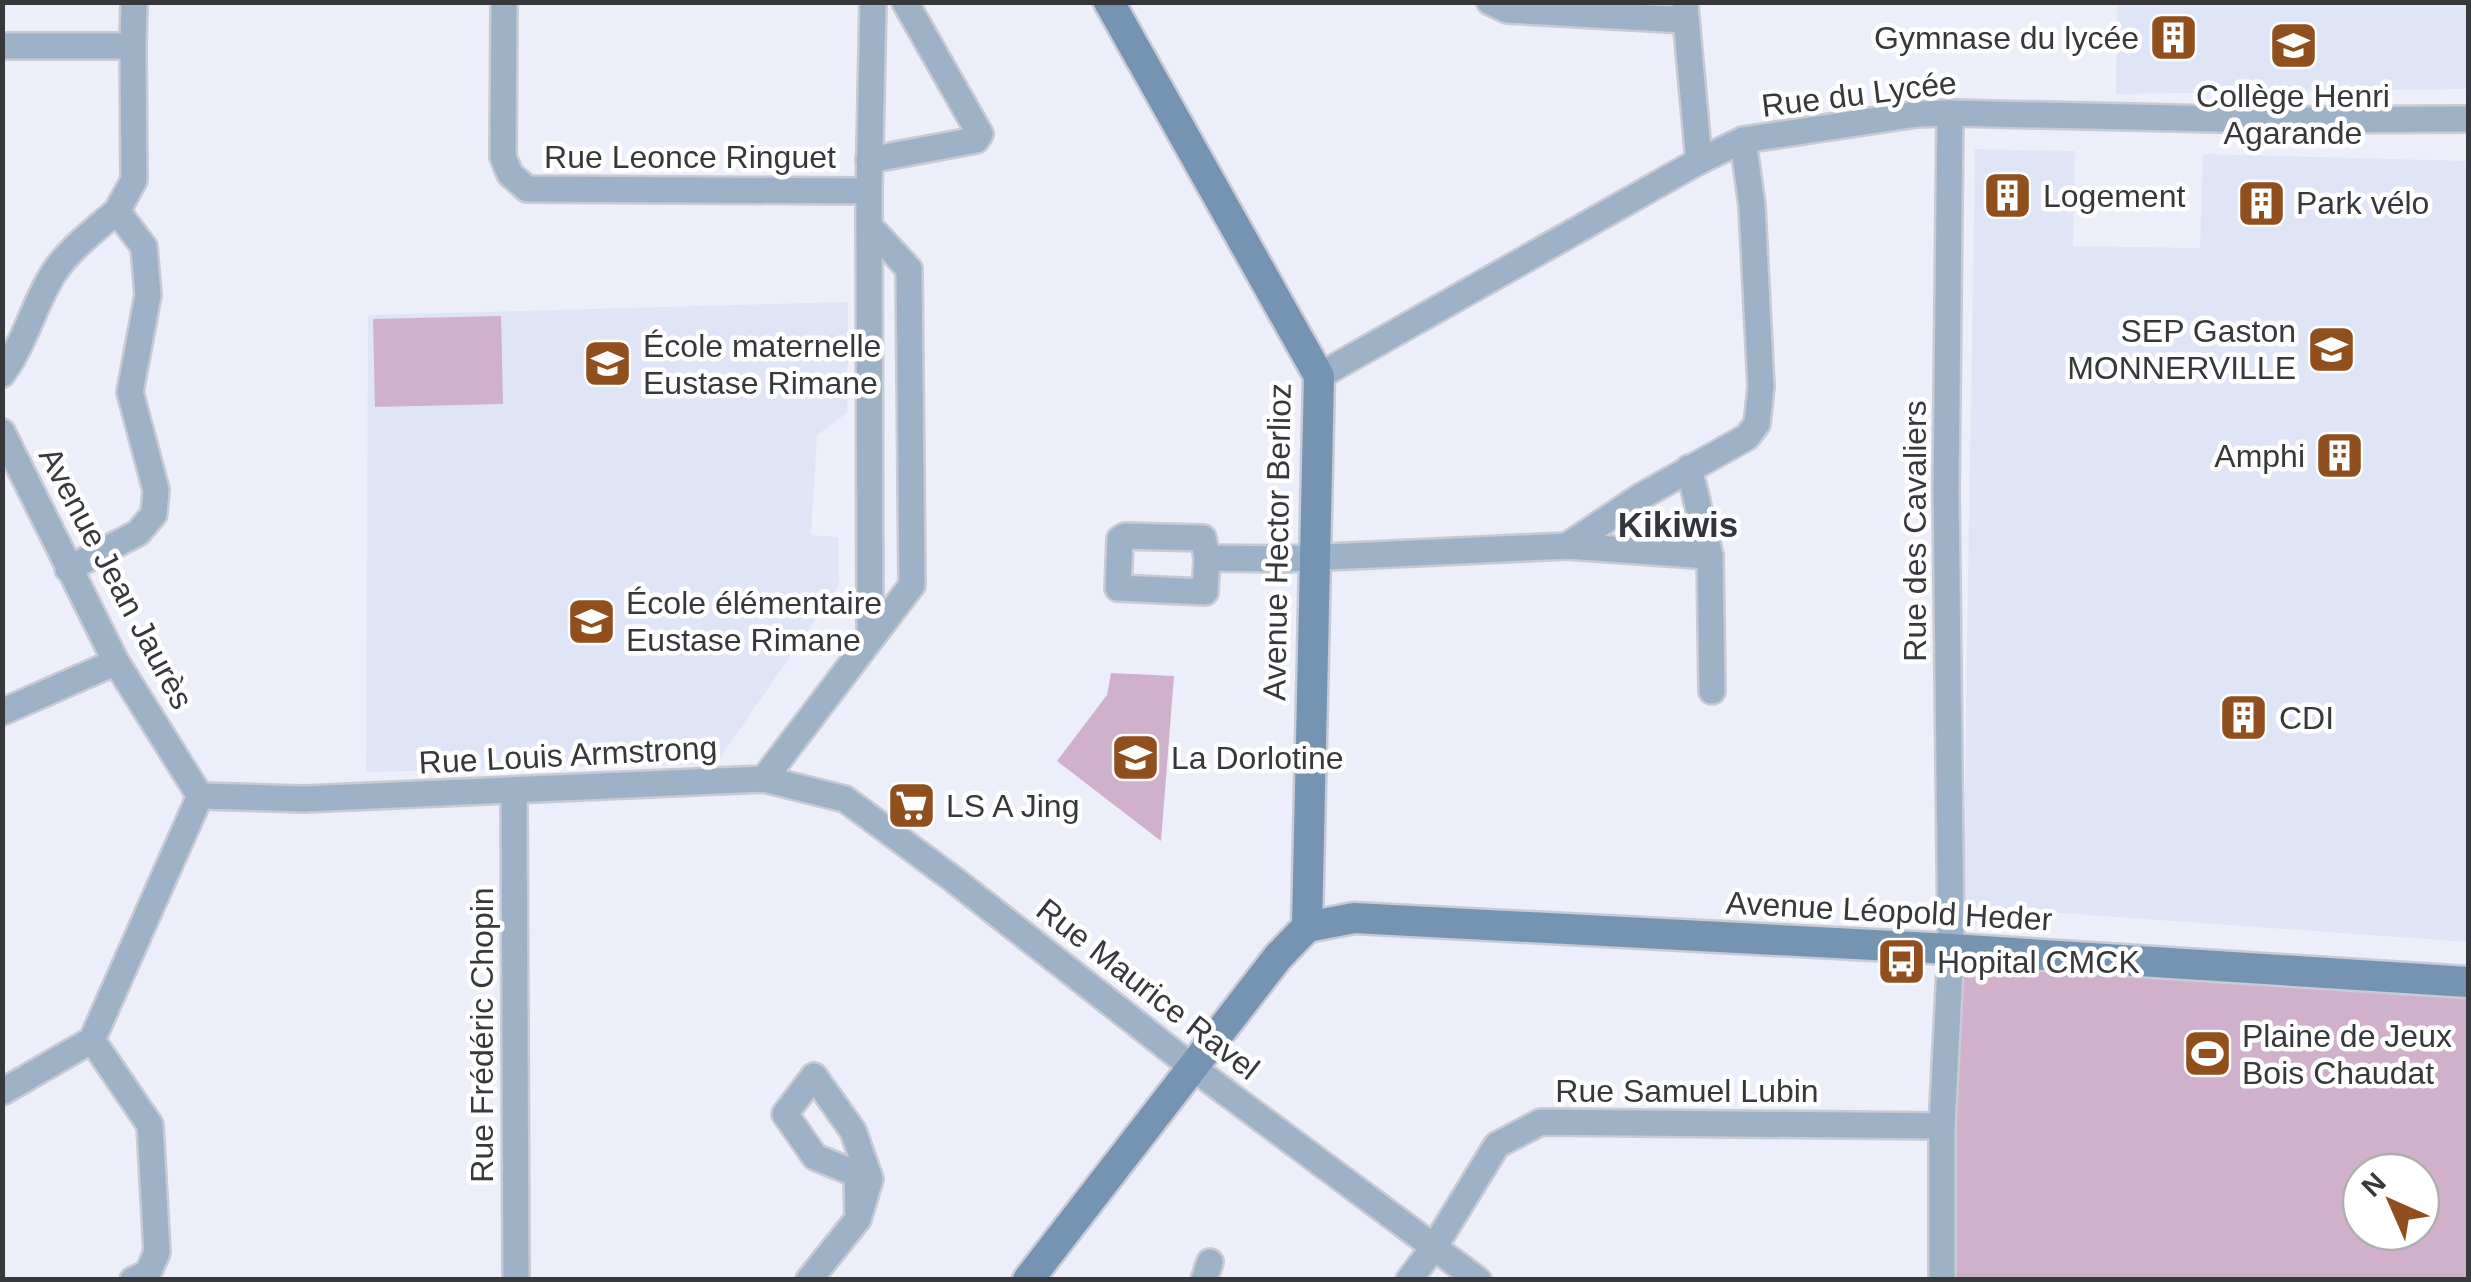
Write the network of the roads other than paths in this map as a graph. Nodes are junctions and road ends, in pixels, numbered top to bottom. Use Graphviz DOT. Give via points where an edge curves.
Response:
graph roads {
  1 [pos="134,2"];
  2 [pos="504,2"];
  3 [pos="874,2"];
  4 [pos="905,2"];
  5 [pos="1110,2"];
  6 [pos="1490,2"];
  7 [pos="1685,11"];
  8 [pos="2,46"];
  9 [pos="133,46"];
  10 [pos="1950,113"];
  11 [pos="2468,118"];
  12 [pos="1744,140"];
  13 [pos="870,160"];
  14 [pos="1699,161"];
  15 [pos="868,191"];
  16 [pos="117,212"];
  17 [pos="869,226"];
  18 [pos="2,374"];
  19 [pos="1319,376"];
  20 [pos="2,432"];
  21 [pos="1689,468"];
  22 [pos="1567,546"];
  23 [pos="1710,556"];
  24 [pos="1207,558"];
  25 [pos="1313,558"];
  26 [pos="68,568"];
  27 [pos="870,640"];
  28 [pos="116,662"];
  29 [pos="1712,691"];
  30 [pos="2,712"];
  31 [pos="764,778"];
  32 [pos="514,791"];
  33 [pos="200,796"];
  34 [pos="1306,927"];
  35 [pos="1950,949"];
  36 [pos="2468,982"];
  37 [pos="92,1040"];
  38 [pos="1192,1067"];
  39 [pos="2,1092"];
  40 [pos="1942,1126"];
  41 [pos="858,1218"];
  42 [pos="1434,1247"];
  43 [pos="133,1280"];
  44 [pos="516,1280"];
  45 [pos="809,1280"];
  46 [pos="1028,1280"];
  47 [pos="1409,1280"];
  48 [pos="1478,1280"];
  49 [pos="1942,1280"];
  1 -- 9 [label="street"];
  2 -- 15 [label="street, Rue Leonce Ringuet" via="503,157 526,188"];
  3 -- 13 [label="street"];
  4 -- 13 [label="street" via="980,134"];
  5 -- 19 [label="street, Avenue Hector Berlioz"];
  6 -- 7 [label="street" via="1508,10"];
  7 -- 14 [label="street"];
  8 -- 9 [label="street"];
  9 -- 16 [label="street" via="134,180"];
  10 -- 11 [label="street, Rue du Lycée"];
  10 -- 12 [label="street, Rue du Lycée"];
  10 -- 35 [label="street, Rue des Cavaliers"];
  12 -- 14 [label="street, Rue du Lycée"];
  12 -- 21 [label="street" via="1761,386 1757,424 1747,437"];
  13 -- 15 [label="street"];
  14 -- 19 [label="street, Rue du Lycée"];
  15 -- 17 [label="street"];
  16 -- 18 [label="street" via="56,270"];
  16 -- 26 [label="street" via="144,247 148,295 130,392 156,490 154,514 138,533"];
  17 -- 27 [label="street"];
  17 -- 27 [label="street, Rue Louis Armstrong" via="909,269 912,585"];
  19 -- 25 [label="street, Avenue Hector Berlioz"];
  20 -- 26 [label="street, Avenue Jean Jaurès"];
  21 -- 22 [label="street"];
  21 -- 23 [label="street"];
  22 -- 23 [label="street"];
  22 -- 25 [label="street"];
  23 -- 29 [label="street"];
  24 -- 25 [label="street"];
  25 -- 34 [label="street, Avenue Hector Berlioz"];
  26 -- 28 [label="street, Avenue Jean Jaurès"];
  27 -- 31 [label="street, Rue Louis Armstrong"];
  28 -- 30 [label="street"];
  28 -- 33 [label="street, Avenue Jean Jaurès"];
  31 -- 32 [label="street, Rue Louis Armstrong"];
  31 -- 38 [label="street, Rue Maurice Ravel" via="844,799"];
  32 -- 33 [label="street, Rue Louis Armstrong"];
  32 -- 44 [label="street, Rue Frédéric Chopin"];
  33 -- 37 [label="street"];
  34 -- 35 [label="street, Avenue Léopold Heder" via="1354,918"];
  34 -- 38 [label="street"];
  35 -- 36 [label="street, Avenue Léopold Heder"];
  35 -- 40 [label="street, Rue des Cavaliers"];
  37 -- 39 [label="street"];
  37 -- 43 [label="street" via="150,1125 157,1252 148,1273"];
  38 -- 42 [label="street, Rue Maurice Ravel"];
  38 -- 46 [label="street"];
  40 -- 42 [label="street, Rue Samuel Lubin" via="1541,1122 1498,1145"];
  40 -- 49 [label="street, Rue des Cavaliers"];
  41 -- 41 [label="street" via="870,1179 853,1131 814,1076 785,1114 815,1157 857,1174"];
  41 -- 45 [label="street"];
  42 -- 47 [label="street, Rue Samuel Lubin"];
  42 -- 48 [label="street, Rue Maurice Ravel"];
}
